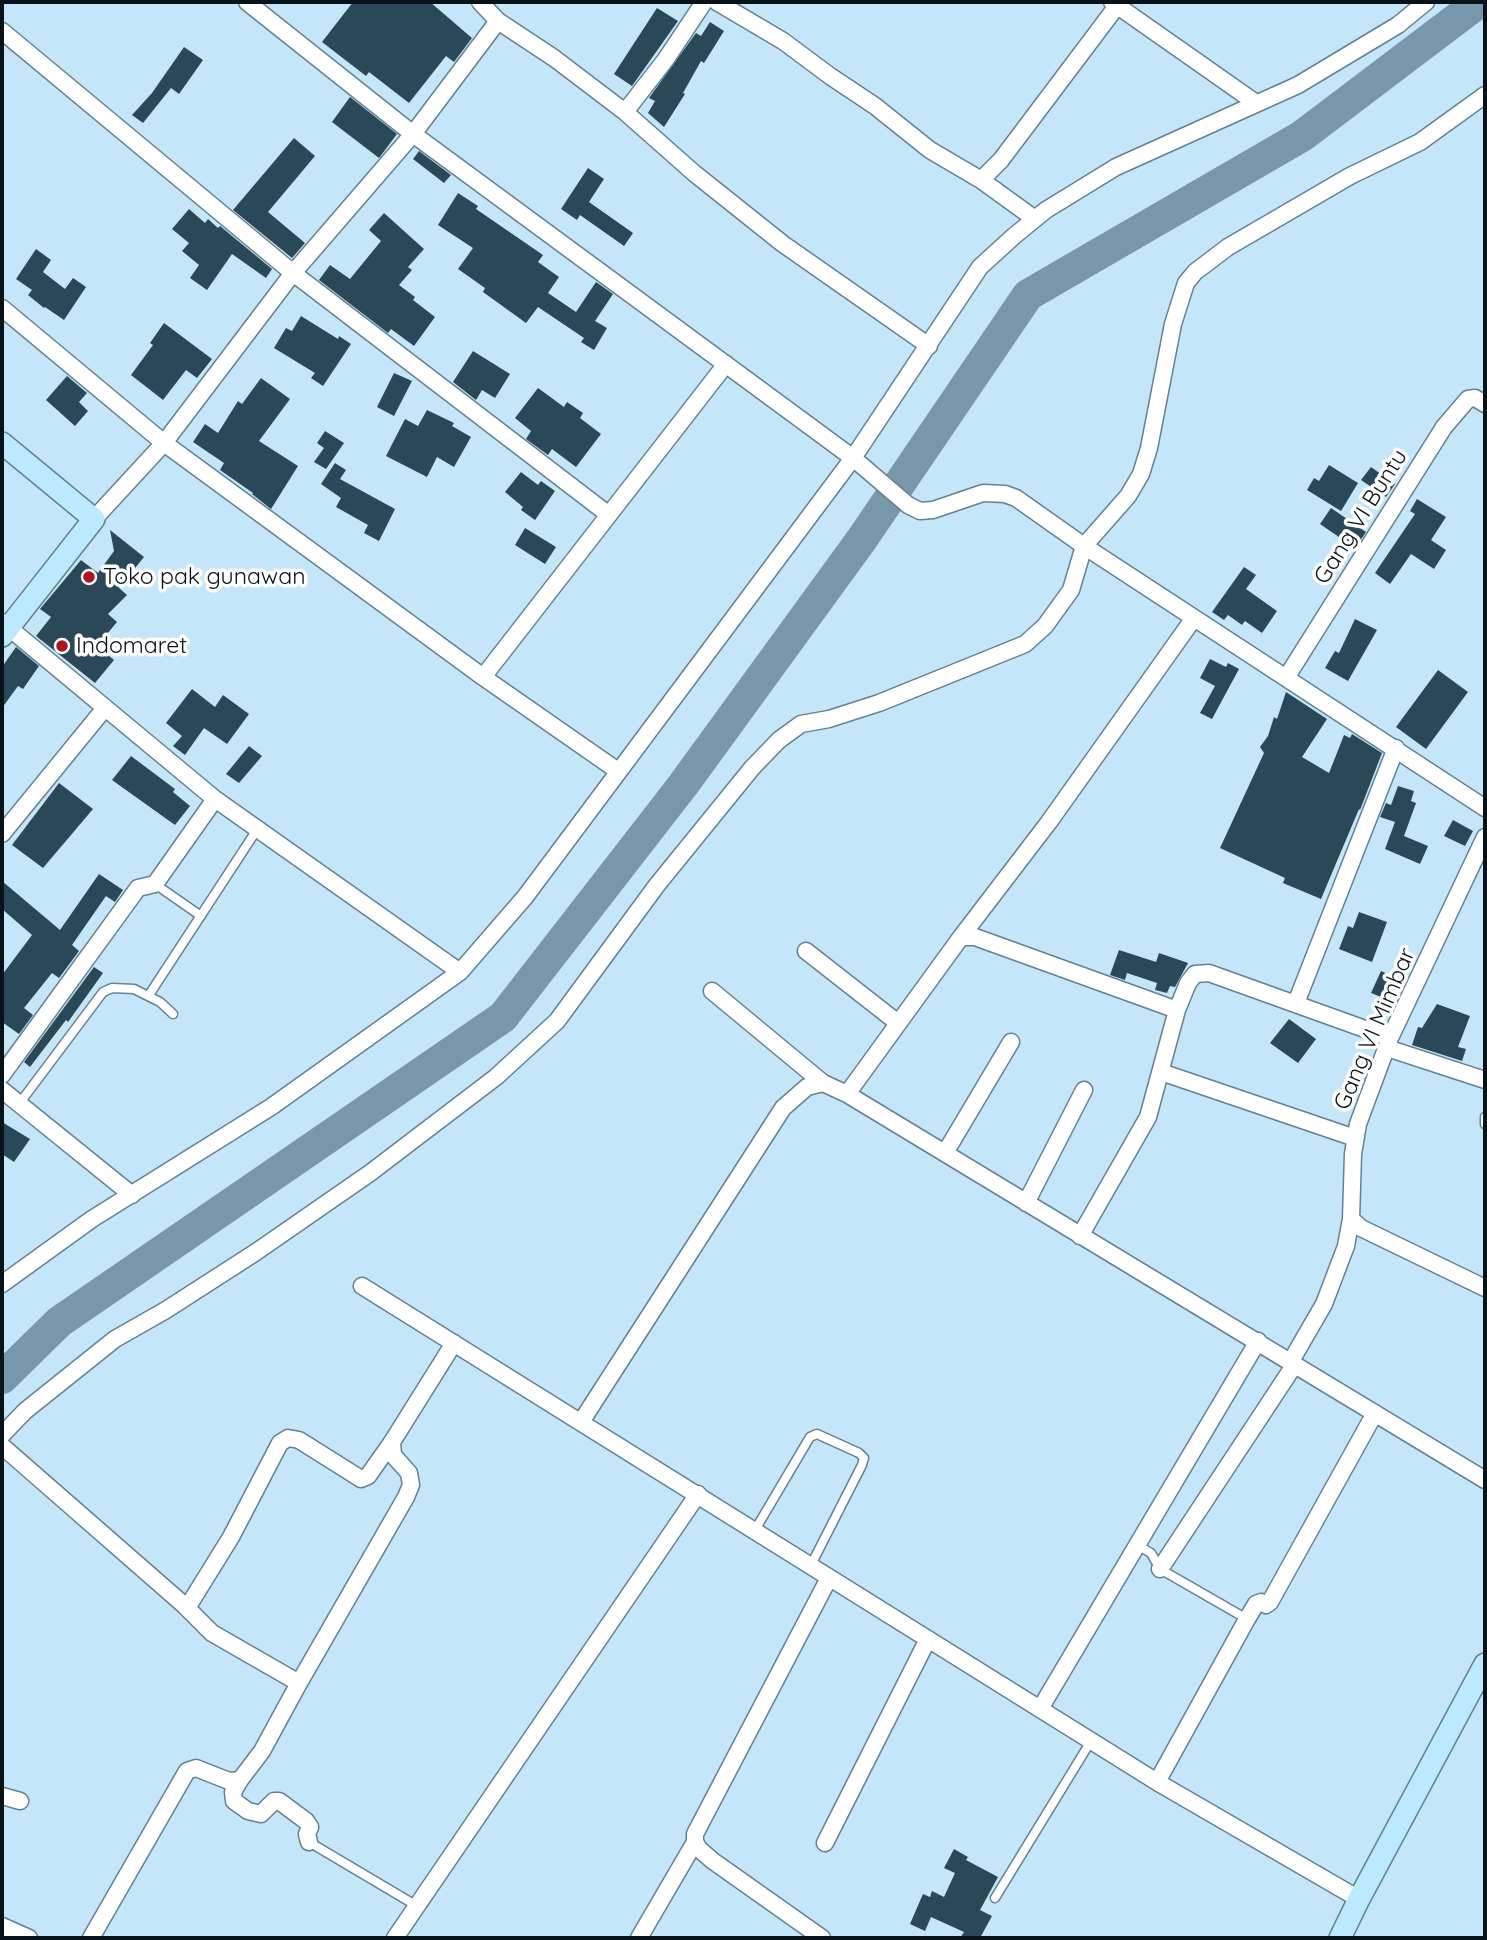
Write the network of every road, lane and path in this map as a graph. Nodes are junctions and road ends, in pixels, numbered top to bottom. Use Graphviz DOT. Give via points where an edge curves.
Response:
graph roads {
  1 [pos="247,2"];
  2 [pos="480,2"];
  3 [pos="704,2"];
  4 [pos="717,2"];
  5 [pos="1426,2"];
  6 [pos="1117,3"];
  7 [pos="498,21"];
  8 [pos="2,31"];
  9 [pos="1485,95"];
  10 [pos="1256,103"];
  11 [pos="625,112"];
  12 [pos="413,134"];
  13 [pos="981,180"];
  14 [pos="1035,219"];
  15 [pos="293,273"];
  16 [pos="2,308"];
  17 [pos="929,346"];
  18 [pos="726,363"];
  19 [pos="1485,404"];
  20 [pos="2,443"];
  21 [pos="164,443"];
  22 [pos="853,458"];
  23 [pos="609,515"];
  24 [pos="94,519"];
  25 [pos="1084,546"];
  26 [pos="1194,618"];
  27 [pos="4,629"];
  28 [pos="483,677"];
  29 [pos="1286,678"];
  30 [pos="105,708"];
  31 [pos="1396,748"];
  32 [pos="618,771"];
  33 [pos="215,799"];
  34 [pos="1483,802"];
  35 [pos="258,828"];
  36 [pos="2,834"];
  37 [pos="1485,836"];
  38 [pos="155,884"];
  39 [pos="201,916"];
  40 [pos="961,937"];
  41 [pos="806,951"];
  42 [pos="460,972"];
  43 [pos="712,991"];
  44 [pos="149,995"];
  45 [pos="1296,1003"];
  46 [pos="1177,1010"];
  47 [pos="173,1014"];
  48 [pos="898,1023"];
  49 [pos="1011,1042"];
  50 [pos="1389,1043"];
  51 [pos="1161,1072"];
  52 [pos="2,1075"];
  53 [pos="1485,1080"];
  54 [pos="823,1083"];
  55 [pos="2,1090"];
  56 [pos="1084,1090"];
  57 [pos="847,1094"];
  58 [pos="19,1104"];
  59 [pos="1485,1117"];
  60 [pos="1485,1124"];
  61 [pos="1355,1138"];
  62 [pos="945,1153"];
  63 [pos="132,1195"];
  64 [pos="1026,1203"];
  65 [pos="1351,1219"];
  66 [pos="1080,1236"];
  67 [pos="2,1284"];
  68 [pos="362,1286"];
  69 [pos="1485,1288"];
  70 [pos="1258,1341"];
  71 [pos="454,1343"];
  72 [pos="1293,1363"];
  73 [pos="1375,1413"];
  74 [pos="581,1423"];
  75 [pos="2,1435"];
  76 [pos="392,1442"];
  77 [pos="2,1446"];
  78 [pos="1485,1480"];
  79 [pos="698,1494"];
  80 [pos="755,1530"];
  81 [pos="1137,1545"];
  82 [pos="811,1566"];
  83 [pos="1160,1569"];
  84 [pos="829,1578"];
  85 [pos="187,1608"];
  86 [pos="1247,1619"];
  87 [pos="928,1639"];
  88 [pos="1485,1664"];
  89 [pos="299,1683"];
  90 [pos="1040,1709"];
  91 [pos="1091,1741"];
  92 [pos="240,1780"];
  93 [pos="1157,1782"];
  94 [pos="2,1796"];
  95 [pos="20,1801"];
  96 [pos="309,1842"];
  97 [pos="695,1842"];
  98 [pos="825,1843"];
  99 [pos="995,1898"];
  100 [pos="1359,1899"];
  101 [pos="417,1906"];
  102 [pos="2,1926"];
  103 [pos="29,1938"];
  104 [pos="91,1938"];
  105 [pos="395,1938"];
  106 [pos="639,1938"];
  107 [pos="822,1938"];
  108 [pos="1340,1938"];
  1 -- 12 [label="street"];
  2 -- 7 [label="street"];
  3 -- 11 [label="street"];
  4 -- 13 [label="street" via="783,41 930,150"];
  5 -- 10 [label="street" via="1298,85"];
  6 -- 10 [label="street"];
  6 -- 13 [label="street" via="1001,160"];
  7 -- 11 [label="street"];
  7 -- 12 [label="street"];
  8 -- 15 [label="street"];
  9 -- 25 [label="street" via="1420,142 1350,176 1228,247 1191,277 1173,324 1141,474"];
  10 -- 14 [label="street" via="1116,167"];
  11 -- 17 [label="street" via="783,244"];
  12 -- 15 [label="street"];
  12 -- 18 [label="street"];
  13 -- 14 [label="street"];
  14 -- 17 [label="street" via="980,267"];
  15 -- 21 [label="street"];
  15 -- 23 [label="street"];
  16 -- 21 [label="street"];
  17 -- 22 [label="street"];
  18 -- 22 [label="street"];
  18 -- 23 [label="street"];
  19 -- 29 [label="street, Gang VI Buntu" via="1468,399 1444,427"];
  20 -- 24 [label="street"];
  21 -- 24 [label="street"];
  21 -- 28 [label="street"];
  22 -- 25 [label="street" via="908,505 923,511 984,493 1005,494"];
  22 -- 32 [label="street"];
  23 -- 28 [label="street"];
  24 -- 27 [label="street"];
  25 -- 26 [label="street"];
  25 -- 75 [label="street" via="1071,590 1045,626 1025,644 879,704 802,724 779,740 657,885 557,1021 496,1077 267,1244 115,1339"];
  26 -- 29 [label="street"];
  26 -- 40 [label="street"];
  27 -- 30 [label="street"];
  28 -- 32 [label="street"];
  29 -- 31 [label="street"];
  30 -- 33 [label="street"];
  30 -- 36 [label="street"];
  31 -- 34 [label="street"];
  31 -- 45 [label="street"];
  32 -- 42 [label="street" via="525,897"];
  33 -- 35 [label="street"];
  33 -- 38 [label="street"];
  35 -- 39 [label="lane"];
  35 -- 42 [label="street"];
  37 -- 50 [label="street, Gang VI Mimbar"];
  38 -- 39 [label="lane"];
  38 -- 52 [label="street" via="138,888"];
  39 -- 44 [label="lane"];
  40 -- 46 [label="street" via="975,937"];
  40 -- 48 [label="street"];
  41 -- 48 [label="street"];
  42 -- 63 [label="street" via="271,1107"];
  43 -- 54 [label="street"];
  44 -- 47 [label="lane"];
  44 -- 58 [label="lane" via="134,989 103,992"];
  45 -- 46 [label="street" via="1200,973 1188,983"];
  45 -- 50 [label="street"];
  46 -- 51 [label="street"];
  48 -- 57 [label="street"];
  49 -- 62 [label="street"];
  50 -- 53 [label="street"];
  50 -- 61 [label="street, Gang VI Mimbar"];
  51 -- 61 [label="street"];
  51 -- 66 [label="street" via="1148,1117"];
  54 -- 57 [label="street"];
  54 -- 74 [label="street" via="807,1087 783,1108"];
  55 -- 58 [label="street"];
  56 -- 64 [label="street"];
  57 -- 62 [label="street"];
  58 -- 63 [label="street"];
  59 -- 60 [label="lane"];
  61 -- 65 [label="street, Gang VI Mimbar"];
  62 -- 64 [label="street"];
  63 -- 67 [label="street"];
  64 -- 66 [label="street"];
  65 -- 69 [label="street"];
  65 -- 72 [label="street, Gang VI Mimbar" via="1324,1304"];
  66 -- 70 [label="street"];
  68 -- 71 [label="street"];
  70 -- 72 [label="street"];
  70 -- 81 [label="street"];
  71 -- 74 [label="street"];
  71 -- 76 [label="street"];
  72 -- 73 [label="street"];
  72 -- 83 [label="street, Gang VI Mimbar"];
  73 -- 78 [label="street"];
  73 -- 86 [label="street" via="1270,1602 1256,1604"];
  74 -- 79 [label="street"];
  76 -- 85 [label="street" via="362,1479 299,1440 288,1438 280,1443"];
  76 -- 89 [label="street" via="393,1455 409,1473 411,1485"];
  77 -- 85 [label="street"];
  79 -- 80 [label="street"];
  79 -- 101 [label="street"];
  80 -- 82 [label="street"];
  80 -- 82 [label="lane" via="810,1437 817,1434 859,1453 864,1458 862,1465"];
  81 -- 83 [label="lane" via="1151,1553"];
  81 -- 90 [label="street"];
  82 -- 84 [label="street"];
  83 -- 86 [label="lane"];
  84 -- 87 [label="street"];
  84 -- 97 [label="street" via="698,1826"];
  85 -- 89 [label="street" via="212,1633"];
  86 -- 93 [label="street"];
  87 -- 90 [label="street"];
  87 -- 98 [label="street"];
  88 -- 100 [label="street"];
  89 -- 92 [label="street" via="262,1751"];
  90 -- 91 [label="street"];
  91 -- 93 [label="street"];
  91 -- 99 [label="lane"];
  92 -- 96 [label="street" via="234,1801 261,1814 279,1801 306,1821"];
  92 -- 104 [label="street" via="229,1782 196,1768 187,1771"];
  93 -- 100 [label="street"];
  94 -- 95 [label="street"];
  96 -- 101 [label="lane"];
  97 -- 106 [label="street"];
  97 -- 107 [label="street" via="713,1861"];
  100 -- 108 [label="street"];
  101 -- 105 [label="street"];
  102 -- 103 [label="street"];
}
